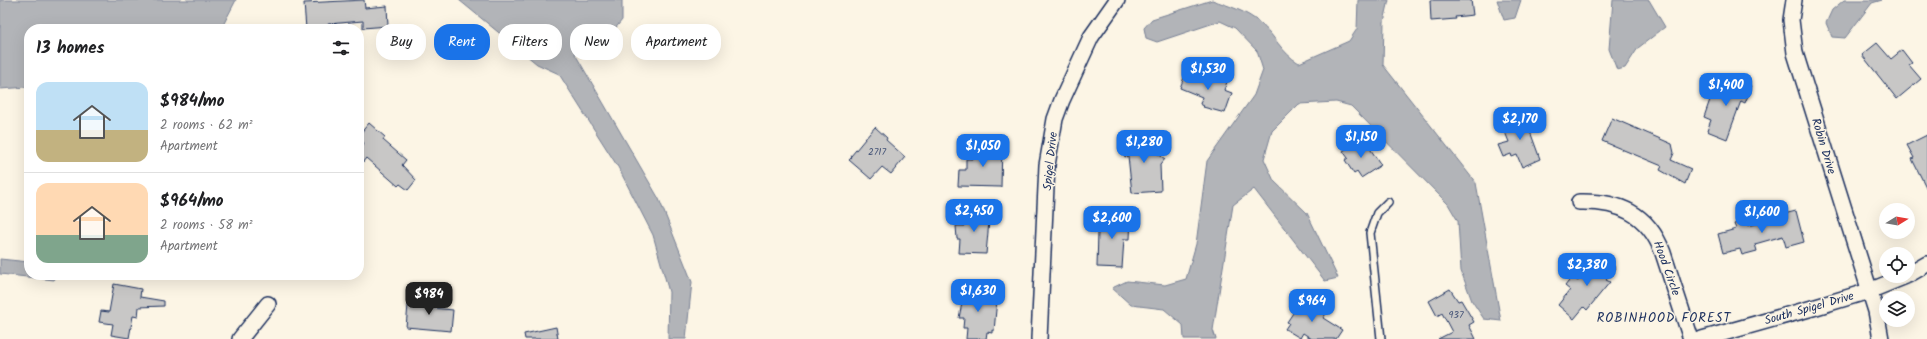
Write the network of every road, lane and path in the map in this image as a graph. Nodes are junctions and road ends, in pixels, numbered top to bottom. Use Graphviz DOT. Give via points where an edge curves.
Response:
graph roads {
  1 [pos="1117,0"];
  2 [pos="1794,0"];
  3 [pos="1388,202"];
  4 [pos="1578,202"];
  5 [pos="1927,264"];
  6 [pos="1915,271"];
  7 [pos="1889,283"];
  8 [pos="1869,291"];
  9 [pos="268,304"];
  10 [pos="240,339"];
  11 [pos="1039,339"];
  12 [pos="1381,339"];
  13 [pos="1691,339"];
  14 [pos="1702,339"];
  15 [pos="1881,339"];
  1 -- 11 [label="street, Spigel Drive" via="1091,37 1055,119 1047,165"];
  2 -- 8 [label="street, Robin Drive" via="1791,20 1795,53"];
  3 -- 12 [label="lane" via="1377,213 1370,233"];
  4 -- 13 [label="street, Hood Circle" via="1613,205 1628,211 1649,227 1663,252"];
  5 -- 6 [label="street, South Spigel Drive"];
  7 -- 8 [label="street, South Spigel Drive"];
  8 -- 14 [label="street, South Spigel Drive"];
  8 -- 15 [label="street, Robin Drive"];
  9 -- 10 [label="street"];
}
